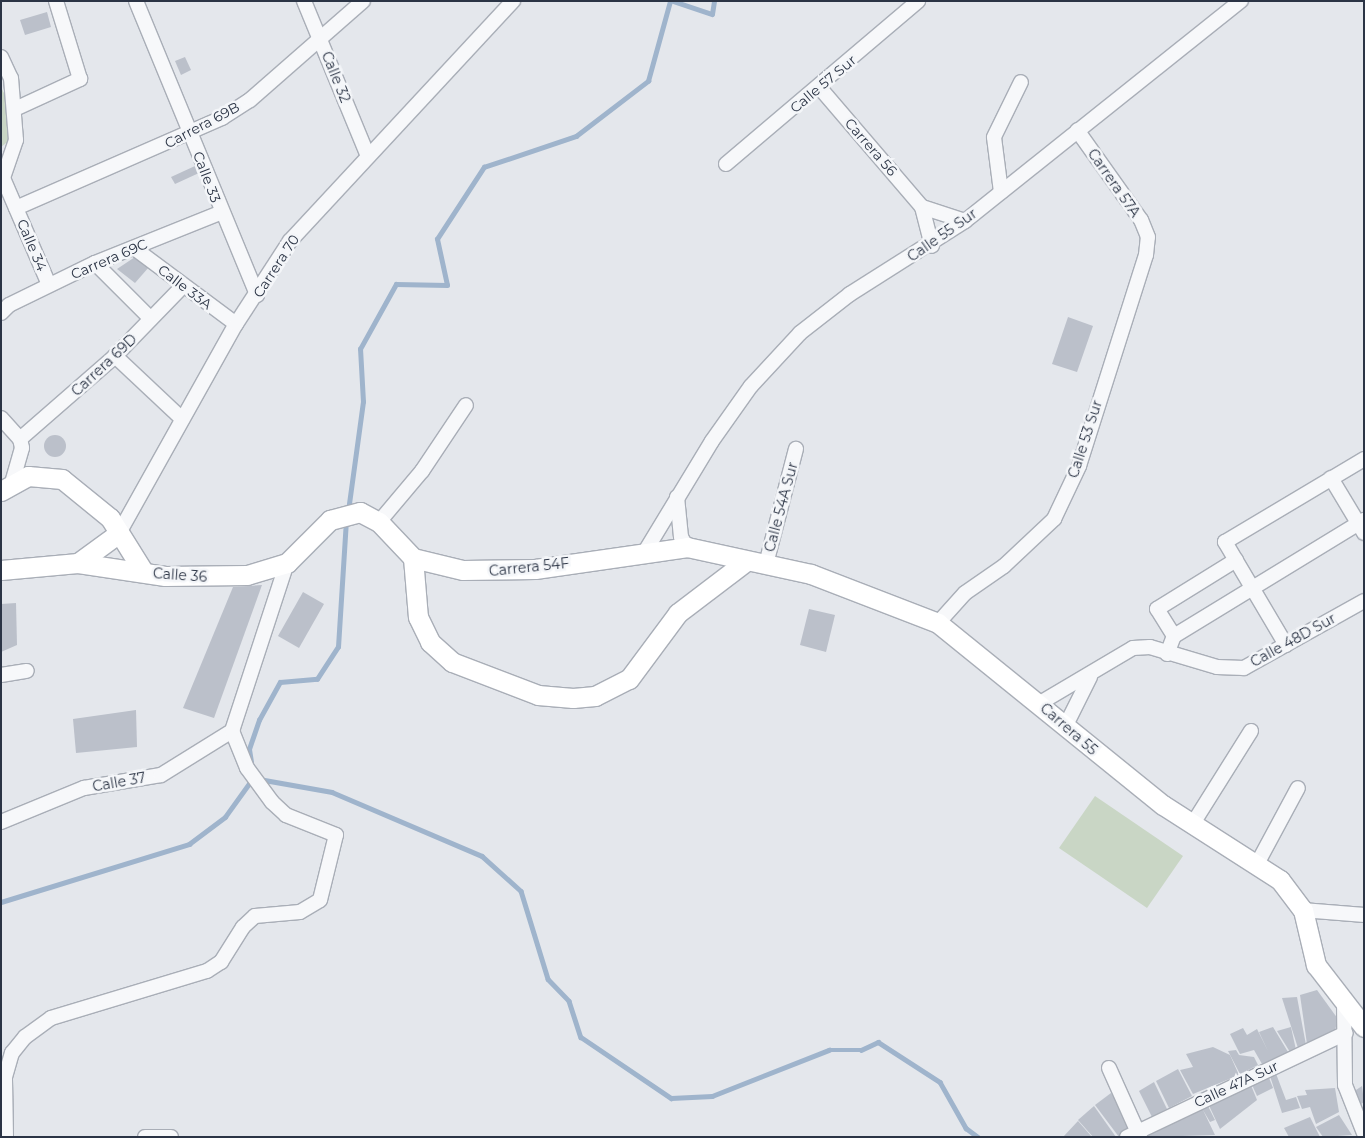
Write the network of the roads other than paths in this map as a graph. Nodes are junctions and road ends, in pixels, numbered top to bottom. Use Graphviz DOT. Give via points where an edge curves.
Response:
graph roads {
  1 [pos="56,1"];
  2 [pos="136,1"];
  3 [pos="304,1"];
  4 [pos="362,1"];
  5 [pos="513,1"];
  6 [pos="918,1"];
  7 [pos="1240,1"];
  8 [pos="321,41"];
  9 [pos="1,57"];
  10 [pos="1022,82"];
  11 [pos="820,88"];
  12 [pos="15,109"];
  13 [pos="1077,130"];
  14 [pos="191,135"];
  15 [pos="368,154"];
  16 [pos="726,164"];
  17 [pos="1001,192"];
  18 [pos="922,207"];
  19 [pos="16,208"];
  20 [pos="220,213"];
  21 [pos="965,221"];
  22 [pos="1148,237"];
  23 [pos="932,246"];
  24 [pos="134,248"];
  25 [pos="96,263"];
  26 [pos="49,285"];
  27 [pos="183,286"];
  28 [pos="257,295"];
  29 [pos="1,313"];
  30 [pos="152,319"];
  31 [pos="236,324"];
  32 [pos="115,356"];
  33 [pos="466,405"];
  34 [pos="1,418"];
  35 [pos="182,419"];
  36 [pos="20,439"];
  37 [pos="796,450"];
  38 [pos="1364,459"];
  39 [pos="1332,478"];
  40 [pos="7,486"];
  41 [pos="677,497"];
  42 [pos="379,522"];
  43 [pos="115,525"];
  44 [pos="1362,526"];
  45 [pos="687,547"];
  46 [pos="646,550"];
  47 [pos="412,558"];
  48 [pos="1236,560"];
  49 [pos="745,562"];
  50 [pos="78,563"];
  51 [pos="287,563"];
  52 [pos="766,564"];
  53 [pos="1,570"];
  54 [pos="144,571"];
  55 [pos="1253,588"];
  56 [pos="1364,601"];
  57 [pos="938,623"];
  58 [pos="1174,636"];
  59 [pos="1286,645"];
  60 [pos="1167,654"];
  61 [pos="27,671"];
  62 [pos="1,675"];
  63 [pos="1090,677"];
  64 [pos="1040,703"];
  65 [pos="1066,725"];
  66 [pos="232,731"];
  67 [pos="1251,731"];
  68 [pos="1298,788"];
  69 [pos="1,822"];
  70 [pos="1192,824"];
  71 [pos="1257,864"];
  72 [pos="1303,910"];
  73 [pos="1364,915"];
  74 [pos="1344,1003"];
  75 [pos="1364,1027"];
  76 [pos="1346,1033"];
  77 [pos="1109,1068"];
  78 [pos="1364,1133"];
  79 [pos="1135,1134"];
  80 [pos="6,1137"];
  81 [pos="145,1137"];
  82 [pos="171,1137"];
  1 -- 12 [label="street" via="80,79"];
  2 -- 14 [label="street, Calle 33"];
  3 -- 8 [label="street, Calle 32"];
  4 -- 8 [label="street, Carrera 69B"];
  5 -- 15 [label="street, Carrera 70"];
  6 -- 11 [label="street, Calle 57 Sur"];
  7 -- 13 [label="street, Calle 55 Sur"];
  8 -- 14 [label="street, Carrera 69B" via="250,100"];
  8 -- 15 [label="street, Calle 32"];
  9 -- 12 [label="street" via="11,78"];
  10 -- 17 [label="street" via="994,137"];
  11 -- 16 [label="street, Calle 57 Sur"];
  11 -- 18 [label="street, Carrera 56"];
  12 -- 19 [label="street, Calle 34" via="16,140 3,178"];
  13 -- 17 [label="street, Calle 55 Sur"];
  13 -- 22 [label="street, Carrera 57A"];
  14 -- 19 [label="street, Carrera 69B"];
  14 -- 20 [label="street, Calle 33"];
  15 -- 28 [label="street, Carrera 70" via="290,241"];
  17 -- 21 [label="street, Calle 55 Sur"];
  18 -- 21 [label="street"];
  18 -- 23 [label="street, Carrera 56"];
  19 -- 26 [label="street, Calle 34"];
  20 -- 24 [label="street, Carrera 69C"];
  20 -- 28 [label="street, Calle 33"];
  21 -- 23 [label="street, Calle 55 Sur"];
  22 -- 57 [label="street, Calle 53 Sur" via="1146,255 1078,466 1054,519 1004,566 965,593"];
  23 -- 41 [label="street, Calle 55 Sur" via="850,294 800,333 752,386"];
  24 -- 25 [label="street, Carrera 69C"];
  24 -- 27 [label="street, Calle 33A"];
  25 -- 26 [label="street, Carrera 69C"];
  25 -- 30 [label="street"];
  26 -- 29 [label="street, Carrera 69C"];
  27 -- 30 [label="street, Carrera 69D"];
  27 -- 31 [label="street, Calle 33A"];
  28 -- 31 [label="street, Carrera 70"];
  30 -- 32 [label="street, Carrera 69D"];
  31 -- 35 [label="street, Carrera 70"];
  32 -- 35 [label="street"];
  32 -- 36 [label="street, Carrera 69D"];
  33 -- 42 [label="street" via="422,471"];
  34 -- 36 [label="street"];
  35 -- 43 [label="street, Carrera 70" via="132,512"];
  36 -- 40 [label="street" via="22,448"];
  37 -- 52 [label="street, Calle 54A Sur"];
  38 -- 39 [label="street"];
  39 -- 44 [label="street"];
  39 -- 48 [label="street" via="1225,542"];
  40 -- 43 [label="main road" via="46,474 62,479"];
  41 -- 45 [label="street" via="681,537"];
  41 -- 46 [label="street, Calle 55 Sur"];
  42 -- 47 [label="main road"];
  42 -- 51 [label="main road" via="360,512 338,515"];
  43 -- 50 [label="main road"];
  43 -- 54 [label="main road"];
  44 -- 55 [label="street"];
  45 -- 46 [label="main road, Carrera 54F"];
  45 -- 49 [label="main road, Carrera 55"];
  46 -- 47 [label="main road, Carrera 54F" via="491,573"];
  47 -- 49 [label="main road" via="418,617 430,642 452,662 488,679 552,698 595,696 629,680 678,613"];
  48 -- 55 [label="street"];
  48 -- 58 [label="street" via="1157,610"];
  49 -- 52 [label="main road, Carrera 55"];
  50 -- 53 [label="main road, Calle 36"];
  50 -- 54 [label="main road, Calle 36"];
  51 -- 54 [label="main road, Calle 36" via="229,576"];
  51 -- 66 [label="street"];
  52 -- 57 [label="main road, Carrera 55" via="811,574"];
  55 -- 58 [label="street"];
  55 -- 59 [label="street"];
  56 -- 59 [label="street, Calle 48D Sur"];
  57 -- 64 [label="main road, Carrera 55"];
  58 -- 60 [label="street"];
  59 -- 60 [label="street, Calle 48D Sur" via="1244,668 1217,667"];
  60 -- 63 [label="street, Calle 48D Sur" via="1150,647 1133,648"];
  61 -- 62 [label="street"];
  63 -- 64 [label="street"];
  63 -- 65 [label="street"];
  64 -- 65 [label="main road, Carrera 55"];
  65 -- 70 [label="main road, Carrera 55"];
  66 -- 69 [label="street, Calle 37" via="161,774 84,788"];
  66 -- 80 [label="street" via="247,768 286,815 336,834 320,900 300,912 255,916 243,926 220,962 207,971 51,1018 25,1037 12,1054 5,1077"];
  67 -- 70 [label="street"];
  68 -- 71 [label="street"];
  70 -- 71 [label="main road, Carrera 55"];
  71 -- 72 [label="main road, Carrera 55" via="1280,880"];
  72 -- 73 [label="street"];
  72 -- 74 [label="main road, Carrera 55" via="1316,965"];
  74 -- 75 [label="main road, Carrera 55"];
  74 -- 76 [label="street"];
  76 -- 78 [label="street" via="1345,1085"];
  76 -- 79 [label="street, Calle 47A Sur"];
  77 -- 79 [label="street"];
  81 -- 82 [label="street"];
}
